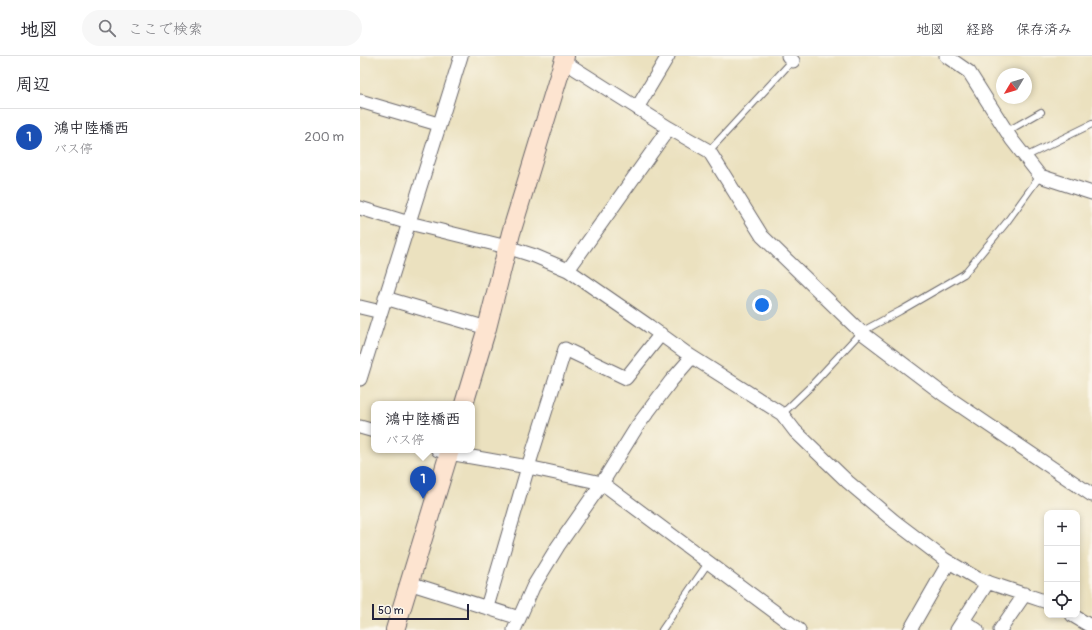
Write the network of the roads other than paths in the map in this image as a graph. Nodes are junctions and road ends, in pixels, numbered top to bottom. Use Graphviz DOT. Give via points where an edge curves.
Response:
graph roads {
  1 [pos="461,56"];
  2 [pos="668,56"];
  3 [pos="946,56"];
  4 [pos="793,58"];
  5 [pos="564,59"];
  6 [pos="360,101"];
  7 [pos="638,108"];
  8 [pos="1041,112"];
  9 [pos="438,124"];
  10 [pos="1092,124"];
  11 [pos="669,128"];
  12 [pos="1006,132"];
  13 [pos="709,151"];
  14 [pos="1025,157"];
  15 [pos="1040,176"];
  16 [pos="1092,193"];
  17 [pos="360,208"];
  18 [pos="409,223"];
  19 [pos="507,247"];
  20 [pos="568,270"];
  21 [pos="385,298"];
  22 [pos="360,307"];
  23 [pos="381,312"];
  24 [pos="487,328"];
  25 [pos="861,332"];
  26 [pos="661,334"];
  27 [pos="692,357"];
  28 [pos="360,379"];
  29 [pos="465,401"];
  30 [pos="782,414"];
  31 [pos="360,427"];
  32 [pos="371,430"];
  33 [pos="444,453"];
  34 [pos="455,453"];
  35 [pos="528,467"];
  36 [pos="602,483"];
  37 [pos="1092,494"];
  38 [pos="949,562"];
  39 [pos="708,563"];
  40 [pos="988,582"];
  41 [pos="409,583"];
  42 [pos="1025,594"];
  43 [pos="1044,601"];
  44 [pos="487,607"];
  45 [pos="519,618"];
  46 [pos="1077,618"];
  47 [pos="960,625"];
  48 [pos="1092,627"];
  49 [pos="395,630"];
  50 [pos="514,630"];
  51 [pos="662,630"];
  52 [pos="800,630"];
  53 [pos="910,630"];
  54 [pos="977,630"];
  55 [pos="1000,630"];
  1 -- 9 [label="street"];
  2 -- 7 [label="street"];
  3 -- 12 [label="street" via="969,72"];
  4 -- 13 [label="lane"];
  5 -- 7 [label="street"];
  5 -- 19 [label="street"];
  6 -- 9 [label="street"];
  7 -- 11 [label="street"];
  8 -- 12 [label="lane"];
  9 -- 18 [label="street"];
  10 -- 14 [label="lane"];
  11 -- 13 [label="street"];
  11 -- 20 [label="street"];
  12 -- 14 [label="street"];
  13 -- 25 [label="street" via="762,236"];
  14 -- 15 [label="street"];
  15 -- 16 [label="street"];
  15 -- 25 [label="lane" via="964,274"];
  17 -- 18 [label="street"];
  18 -- 19 [label="street"];
  18 -- 21 [label="street"];
  19 -- 20 [label="street"];
  19 -- 24 [label="street"];
  20 -- 26 [label="street"];
  21 -- 23 [label="street"];
  21 -- 24 [label="street"];
  22 -- 23 [label="street"];
  23 -- 28 [label="street"];
  24 -- 29 [label="street"];
  25 -- 30 [label="lane"];
  25 -- 37 [label="street" via="943,394"];
  26 -- 27 [label="street"];
  26 -- 35 [label="street" via="626,378 565,349"];
  27 -- 30 [label="street"];
  27 -- 36 [label="street" via="638,425"];
  30 -- 38 [label="street" via="795,431 848,482 894,521"];
  31 -- 32 [label="street"];
  33 -- 41 [label="street"];
  34 -- 35 [label="street"];
  35 -- 36 [label="street"];
  35 -- 44 [label="street"];
  36 -- 39 [label="street"];
  36 -- 45 [label="street" via="554,552 533,587"];
  38 -- 40 [label="street"];
  38 -- 53 [label="street"];
  39 -- 51 [label="lane"];
  39 -- 52 [label="street"];
  40 -- 42 [label="street"];
  40 -- 47 [label="street"];
  41 -- 44 [label="street"];
  41 -- 49 [label="street"];
  42 -- 43 [label="street"];
  42 -- 55 [label="street"];
  44 -- 45 [label="street"];
  45 -- 50 [label="street"];
  46 -- 48 [label="street"];
  47 -- 54 [label="street"];
}
